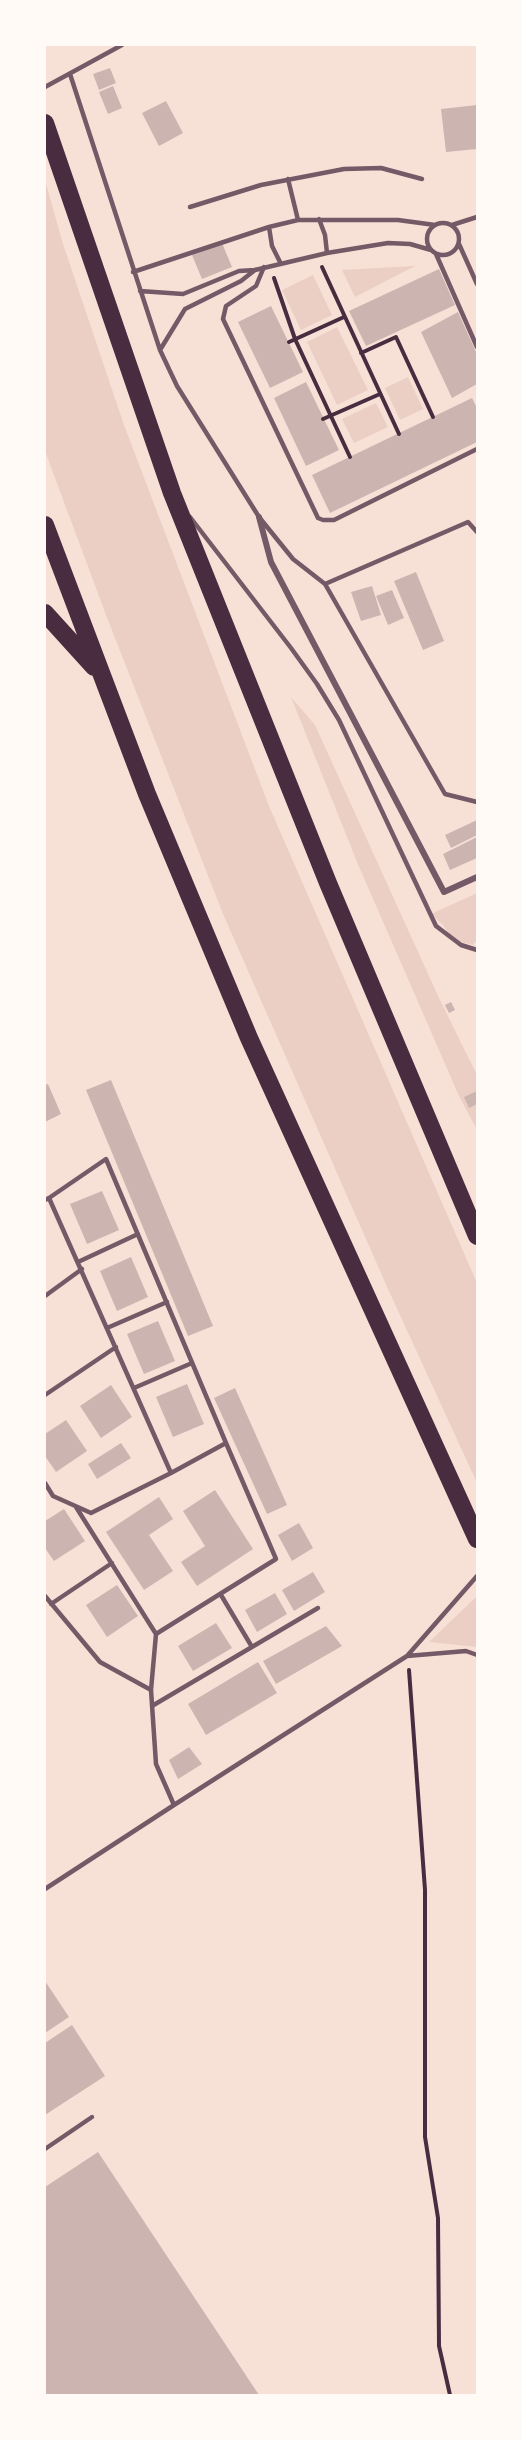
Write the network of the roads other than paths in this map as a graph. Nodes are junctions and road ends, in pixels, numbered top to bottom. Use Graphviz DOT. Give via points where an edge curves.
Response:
graph roads {
  1 [pos="122,45"];
  2 [pos="70,74"];
  3 [pos="45,87"];
  4 [pos="45,123"];
  5 [pos="288,179"];
  6 [pos="422,179"];
  7 [pos="190,207"];
  8 [pos="477,217"];
  9 [pos="319,219"];
  10 [pos="298,220"];
  11 [pos="435,225"];
  12 [pos="452,225"];
  13 [pos="269,227"];
  14 [pos="459,244"];
  15 [pos="434,252"];
  16 [pos="327,253"];
  17 [pos="281,264"];
  18 [pos="267,267"];
  19 [pos="255,270"];
  20 [pos="134,272"];
  21 [pos="477,284"];
  22 [pos="140,291"];
  23 [pos="477,347"];
  24 [pos="160,350"];
  25 [pos="477,449"];
  26 [pos="172,493"];
  27 [pos="259,517"];
  28 [pos="45,525"];
  29 [pos="477,532"];
  30 [pos="325,584"];
  31 [pos="45,613"];
  32 [pos="102,676"];
  33 [pos="477,802"];
  34 [pos="477,877"];
  35 [pos="477,950"];
  36 [pos="47,1199"];
  37 [pos="138,1234"];
  38 [pos="477,1236"];
  39 [pos="78,1262"];
  40 [pos="82,1269"];
  41 [pos="45,1296"];
  42 [pos="167,1302"];
  43 [pos="107,1328"];
  44 [pos="116,1347"];
  45 [pos="192,1363"];
  46 [pos="134,1388"];
  47 [pos="45,1395"];
  48 [pos="226,1443"];
  49 [pos="171,1473"];
  50 [pos="45,1484"];
  51 [pos="47,1491"];
  52 [pos="75,1506"];
  53 [pos="477,1539"];
  54 [pos="112,1563"];
  55 [pos="477,1576"];
  56 [pos="221,1595"];
  57 [pos="45,1596"];
  58 [pos="51,1604"];
  59 [pos="318,1608"];
  60 [pos="156,1634"];
  61 [pos="252,1647"];
  62 [pos="477,1655"];
  63 [pos="407,1656"];
  64 [pos="151,1690"];
  65 [pos="152,1706"];
  66 [pos="174,1805"];
  67 [pos="45,1889"];
  68 [pos="92,2117"];
  69 [pos="45,2149"];
  1 -- 2 [label="lane"];
  2 -- 3 [label="lane"];
  2 -- 20 [label="lane"];
  4 -- 26 [label="highway"];
  5 -- 6 [label="lane" via="381,168"];
  5 -- 7 [label="lane"];
  5 -- 10 [label="lane"];
  8 -- 12 [label="lane"];
  9 -- 10 [label="lane"];
  9 -- 11 [label="lane" via="398,220"];
  9 -- 16 [label="lane"];
  10 -- 13 [label="lane"];
  11 -- 12 [label="lane"];
  11 -- 15 [label="lane" via="427,237"];
  12 -- 14 [label="lane" via="459,234"];
  13 -- 17 [label="lane" via="272,246"];
  13 -- 20 [label="lane"];
  14 -- 15 [label="lane" via="453,253 442,256"];
  14 -- 21 [label="lane"];
  15 -- 16 [label="lane" via="410,244 388,243"];
  15 -- 23 [label="lane"];
  16 -- 17 [label="lane"];
  17 -- 18 [label="lane"];
  18 -- 19 [label="lane"];
  18 -- 25 [label="lane" via="256,286 230,302 223,319 318,518 334,520"];
  19 -- 22 [label="lane" via="234,273 183,294"];
  19 -- 24 [label="lane" via="185,309"];
  20 -- 22 [label="lane"];
  22 -- 24 [label="lane"];
  24 -- 27 [label="lane" via="177,386"];
  26 -- 35 [label="lane" via="297,657 333,711 436,926 461,945"];
  26 -- 38 [label="highway" via="328,884"];
  27 -- 30 [label="lane" via="293,560"];
  27 -- 34 [label="street" via="271,562 444,892"];
  28 -- 32 [label="highway"];
  29 -- 30 [label="lane" via="468,522"];
  30 -- 33 [label="lane" via="445,794"];
  31 -- 32 [label="highway"];
  32 -- 53 [label="highway" via="249,1038"];
  36 -- 37 [label="lane" via="106,1159"];
  36 -- 39 [label="lane"];
  37 -- 39 [label="lane"];
  37 -- 42 [label="lane"];
  39 -- 40 [label="lane"];
  40 -- 41 [label="lane"];
  40 -- 43 [label="lane"];
  42 -- 43 [label="lane"];
  42 -- 45 [label="lane"];
  43 -- 44 [label="lane"];
  44 -- 46 [label="lane"];
  44 -- 47 [label="lane"];
  45 -- 46 [label="lane"];
  45 -- 48 [label="lane"];
  46 -- 49 [label="lane"];
  48 -- 49 [label="lane"];
  48 -- 56 [label="lane" via="276,1559"];
  49 -- 52 [label="lane" via="91,1513"];
  50 -- 51 [label="lane"];
  51 -- 52 [label="lane"];
  52 -- 54 [label="lane"];
  54 -- 58 [label="lane"];
  54 -- 60 [label="lane"];
  55 -- 63 [label="lane"];
  56 -- 60 [label="lane"];
  56 -- 61 [label="lane"];
  57 -- 58 [label="lane"];
  58 -- 64 [label="lane" via="100,1662"];
  59 -- 61 [label="lane"];
  60 -- 64 [label="lane"];
  61 -- 65 [label="lane"];
  62 -- 63 [label="lane" via="466,1652"];
  63 -- 66 [label="lane"];
  64 -- 65 [label="lane"];
  65 -- 66 [label="lane" via="156,1764"];
  66 -- 67 [label="lane"];
  68 -- 69 [label="lane"];
}
